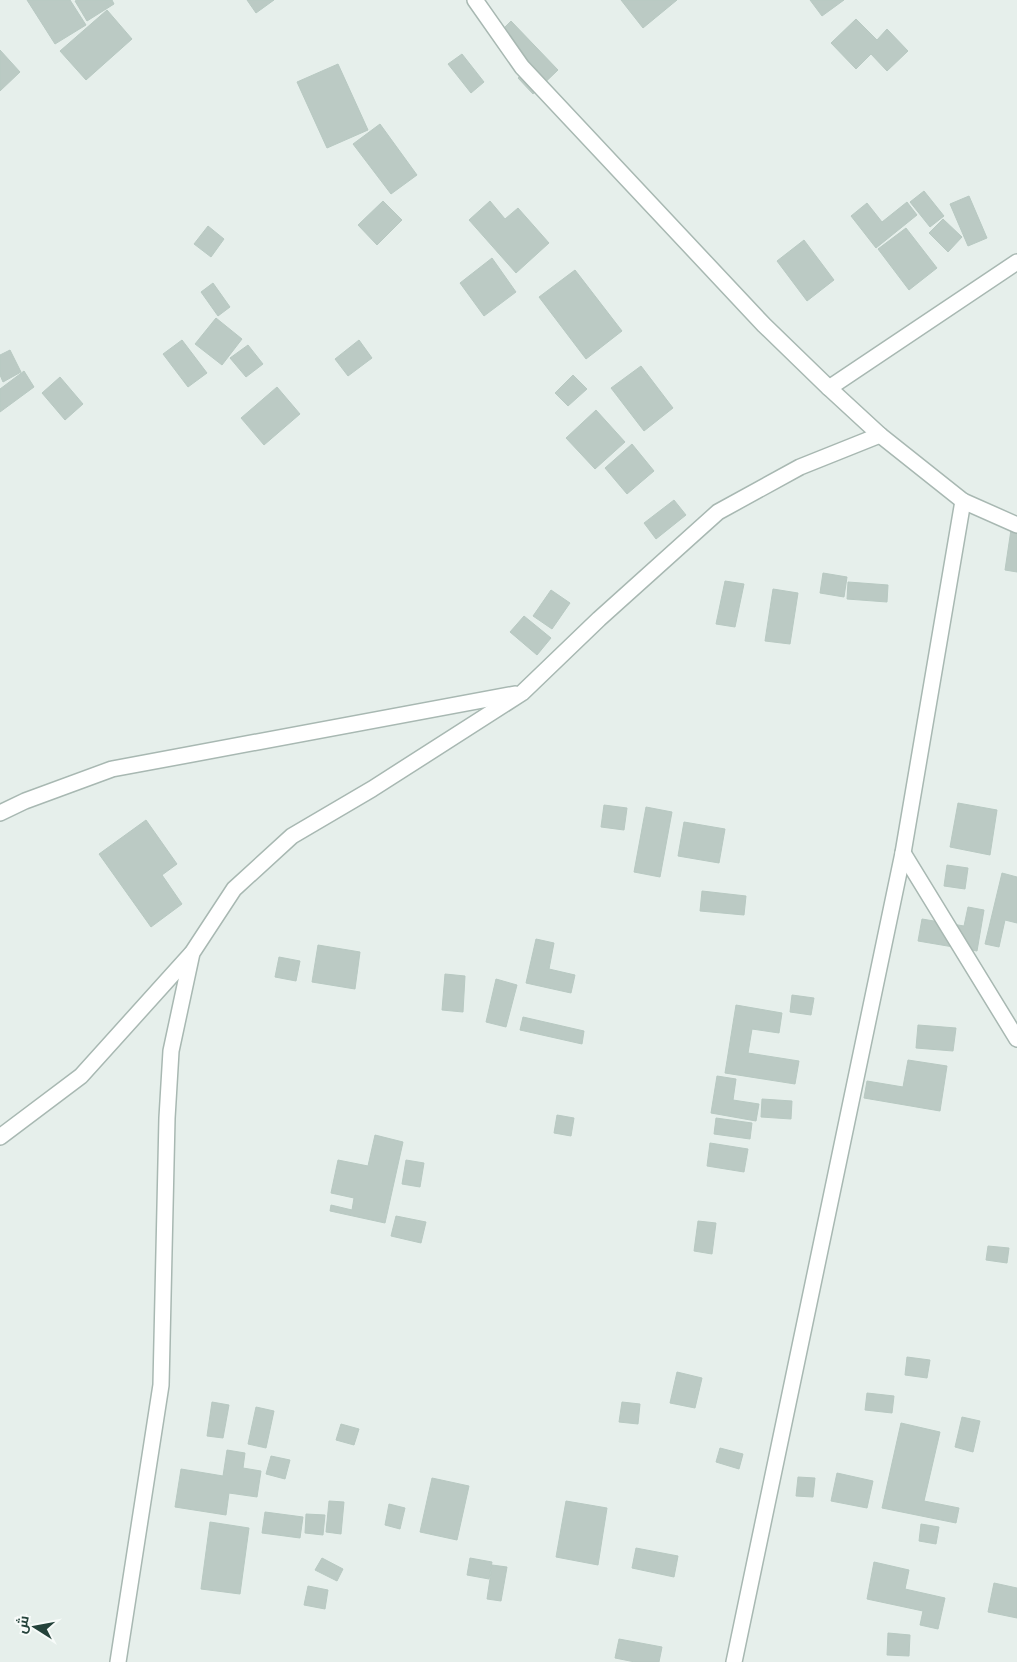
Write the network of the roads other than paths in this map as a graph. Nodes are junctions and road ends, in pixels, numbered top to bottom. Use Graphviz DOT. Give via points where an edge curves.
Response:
graph roads {
  1 [pos="475,0"];
  2 [pos="1017,262"];
  3 [pos="829,388"];
  4 [pos="880,435"];
  5 [pos="963,501"];
  6 [pos="1017,525"];
  7 [pos="522,693"];
  8 [pos="0,813"];
  9 [pos="903,853"];
  10 [pos="192,953"];
  11 [pos="1017,1039"];
  12 [pos="0,1137"];
  13 [pos="118,1662"];
  14 [pos="734,1662"];
  1 -- 3 [label="street" via="522,67 764,325"];
  2 -- 3 [label="street"];
  3 -- 4 [label="street"];
  4 -- 5 [label="street"];
  4 -- 7 [label="street" via="800,467 718,512"];
  5 -- 6 [label="street"];
  5 -- 9 [label="street"];
  7 -- 8 [label="street" via="112,769"];
  7 -- 10 [label="street" via="292,836 234,889"];
  9 -- 11 [label="street"];
  9 -- 14 [label="street"];
  10 -- 12 [label="street" via="81,1076"];
  10 -- 13 [label="street" via="171,1051 161,1385"];
}
